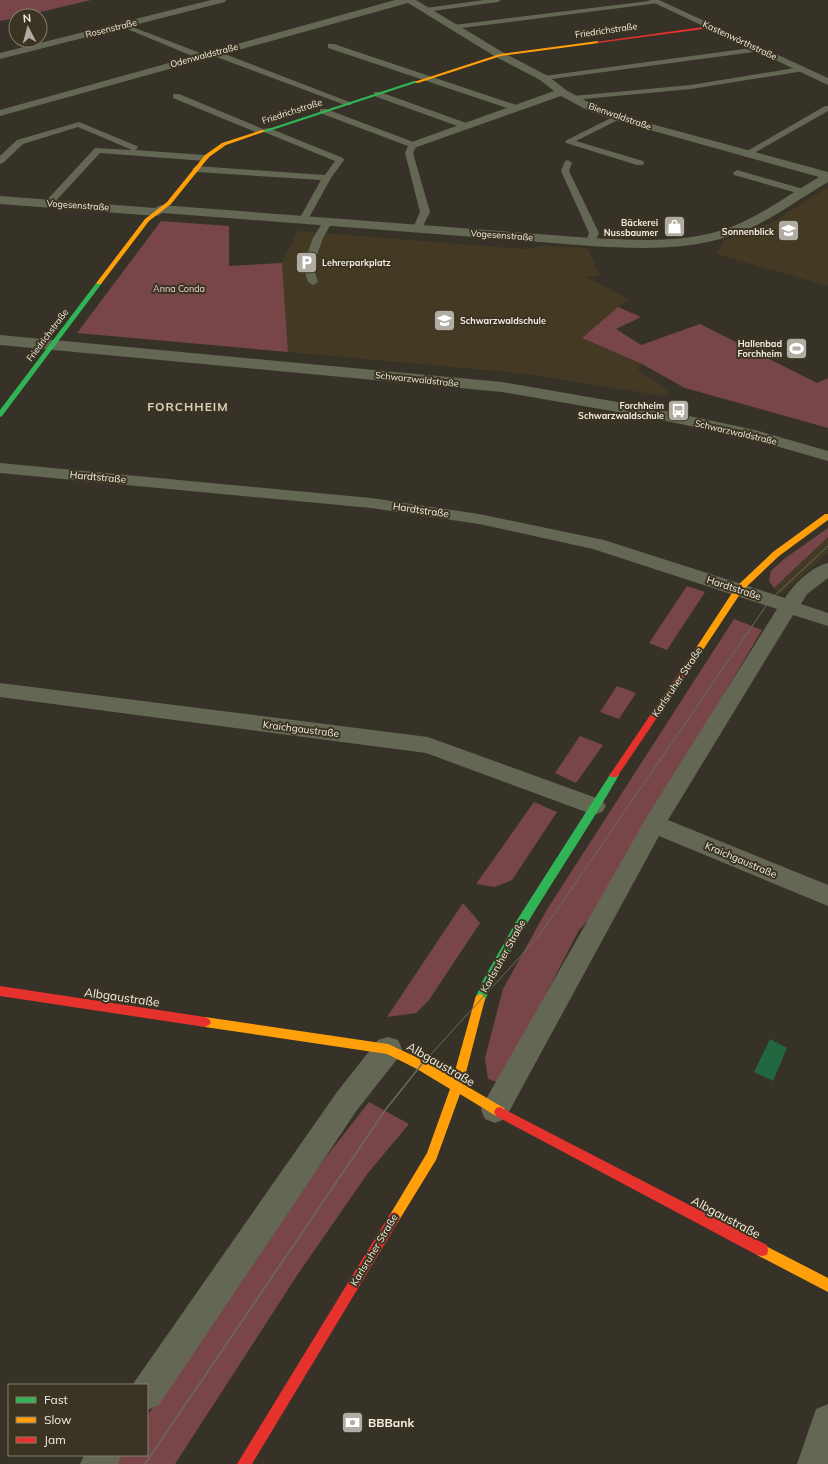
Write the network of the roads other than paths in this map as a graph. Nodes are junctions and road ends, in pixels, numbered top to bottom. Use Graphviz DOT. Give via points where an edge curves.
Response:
graph roads {
  1 [pos="222,0"];
  2 [pos="409,0"];
  3 [pos="498,0"];
  4 [pos="655,1"];
  5 [pos="426,10"];
  6 [pos="122,25"];
  7 [pos="454,27"];
  8 [pos="710,27"];
  9 [pos="331,46"];
  10 [pos="758,49"];
  11 [pos="214,53"];
  12 [pos="500,55"];
  13 [pos="0,56"];
  14 [pos="200,56"];
  15 [pos="801,69"];
  16 [pos="428,78"];
  17 [pos="544,78"];
  18 [pos="828,82"];
  19 [pos="562,92"];
  20 [pos="377,94"];
  21 [pos="176,96"];
  22 [pos="573,98"];
  23 [pos="348,103"];
  24 [pos="516,108"];
  25 [pos="828,108"];
  26 [pos="323,111"];
  27 [pos="0,113"];
  28 [pos="618,118"];
  29 [pos="466,126"];
  30 [pos="264,131"];
  31 [pos="413,145"];
  32 [pos="144,153"];
  33 [pos="746,154"];
  34 [pos="205,158"];
  35 [pos="0,160"];
  36 [pos="568,163"];
  37 [pos="640,163"];
  38 [pos="196,169"];
  39 [pos="737,172"];
  40 [pos="828,176"];
  41 [pos="328,178"];
  42 [pos="804,192"];
  43 [pos="0,200"];
  44 [pos="49,203"];
  45 [pos="159,210"];
  46 [pos="303,221"];
  47 [pos="327,222"];
  48 [pos="418,228"];
  49 [pos="591,242"];
  50 [pos="313,282"];
  51 [pos="0,340"];
  52 [pos="51,345"];
  53 [pos="0,414"];
  54 [pos="828,456"];
  55 [pos="0,468"];
  56 [pos="828,516"];
  57 [pos="828,569"];
  58 [pos="739,589"];
  59 [pos="789,607"];
  60 [pos="828,620"];
  61 [pos="0,690"];
  62 [pos="594,806"];
  63 [pos="654,824"];
  64 [pos="828,896"];
  65 [pos="0,991"];
  66 [pos="388,1049"];
  67 [pos="457,1086"];
  68 [pos="495,1110"];
  69 [pos="828,1285"];
  70 [pos="148,1391"];
  71 [pos="828,1421"];
  72 [pos="244,1464"];
  73 [pos="815,1464"];
  1 -- 6 [label="street, Rosenstraße"];
  2 -- 5 [label="street, Bienwaldstraße"];
  2 -- 11 [label="street, Odenwaldstraße"];
  3 -- 5 [label="lane"];
  4 -- 7 [label="lane"];
  4 -- 8 [label="street, Kastenwörthstraße"];
  5 -- 7 [label="street, Bienwaldstraße"];
  6 -- 13 [label="street, Rosenstraße"];
  6 -- 14 [label="lane"];
  7 -- 12 [label="street, Bienwaldstraße"];
  8 -- 10 [label="street, Kastenwörthstraße"];
  8 -- 12 [label="street, Friedrichstraße"];
  9 -- 16 [label="lane"];
  10 -- 15 [label="street, Kastenwörthstraße"];
  10 -- 17 [label="lane"];
  11 -- 14 [label="street, Odenwaldstraße"];
  11 -- 23 [label="lane"];
  12 -- 16 [label="street, Friedrichstraße"];
  12 -- 17 [label="street, Bienwaldstraße"];
  14 -- 27 [label="street, Odenwaldstraße"];
  15 -- 18 [label="street, Kastenwörthstraße"];
  15 -- 22 [label="lane" via="692,87"];
  16 -- 20 [label="street, Friedrichstraße"];
  16 -- 24 [label="lane"];
  17 -- 19 [label="street, Bienwaldstraße"];
  19 -- 22 [label="street, Bienwaldstraße"];
  19 -- 24 [label="street"];
  20 -- 23 [label="street, Friedrichstraße"];
  20 -- 29 [label="lane"];
  21 -- 30 [label="lane"];
  22 -- 28 [label="street, Bienwaldstraße"];
  23 -- 26 [label="street, Friedrichstraße"];
  24 -- 29 [label="street"];
  25 -- 33 [label="lane"];
  26 -- 30 [label="street, Friedrichstraße"];
  26 -- 31 [label="lane"];
  28 -- 33 [label="street, Bienwaldstraße"];
  28 -- 37 [label="lane" via="569,141"];
  29 -- 31 [label="street"];
  30 -- 34 [label="street, Friedrichstraße" via="224,144"];
  30 -- 41 [label="lane" via="340,160"];
  31 -- 48 [label="lane" via="409,153 425,212"];
  32 -- 34 [label="lane"];
  32 -- 35 [label="lane" via="79,124 20,142"];
  32 -- 44 [label="lane" via="98,150"];
  33 -- 40 [label="street, Bienwaldstraße"];
  34 -- 38 [label="street, Friedrichstraße"];
  36 -- 49 [label="lane" via="565,171 594,234"];
  38 -- 41 [label="lane"];
  38 -- 45 [label="street, Friedrichstraße" via="168,205"];
  39 -- 42 [label="lane"];
  40 -- 42 [label="street, Vogesenstraße"];
  41 -- 46 [label="lane"];
  42 -- 49 [label="street, Vogesenstraße" via="755,222 721,235 676,244"];
  43 -- 44 [label="street, Vogesenstraße"];
  44 -- 45 [label="street, Vogesenstraße"];
  45 -- 46 [label="street, Vogesenstraße"];
  45 -- 52 [label="street, Friedrichstraße" via="147,220"];
  46 -- 47 [label="street, Vogesenstraße"];
  47 -- 48 [label="street, Vogesenstraße"];
  47 -- 50 [label="lane" via="308,266"];
  48 -- 49 [label="street, Vogesenstraße"];
  51 -- 52 [label="street, Schwarzwaldstraße"];
  52 -- 53 [label="street, Friedrichstraße"];
  52 -- 54 [label="street, Schwarzwaldstraße" via="502,388 660,415 755,435"];
  55 -- 58 [label="street, Hardtstraße" via="371,503 479,519 597,544"];
  56 -- 58 [label="street, Karlsruher Straße" via="776,554"];
  57 -- 59 [label="street" via="800,590"];
  58 -- 59 [label="street, Hardtstraße"];
  58 -- 62 [label="street, Karlsruher Straße"];
  59 -- 60 [label="street, Hardtstraße"];
  59 -- 63 [label="street"];
  61 -- 62 [label="street, Kraichgaustraße" via="428,745"];
  62 -- 67 [label="street, Karlsruher Straße" via="521,922 486,985 471,1027"];
  63 -- 64 [label="street, Kraichgaustraße"];
  63 -- 68 [label="street"];
  65 -- 66 [label="street, Albgaustraße"];
  66 -- 67 [label="street, Albgaustraße"];
  66 -- 70 [label="street" via="347,1101"];
  67 -- 68 [label="street, Albgaustraße"];
  67 -- 72 [label="street, Karlsruher Straße" via="432,1156"];
  68 -- 69 [label="street, Albgaustraße"];
  71 -- 73 [label="street"];
}
